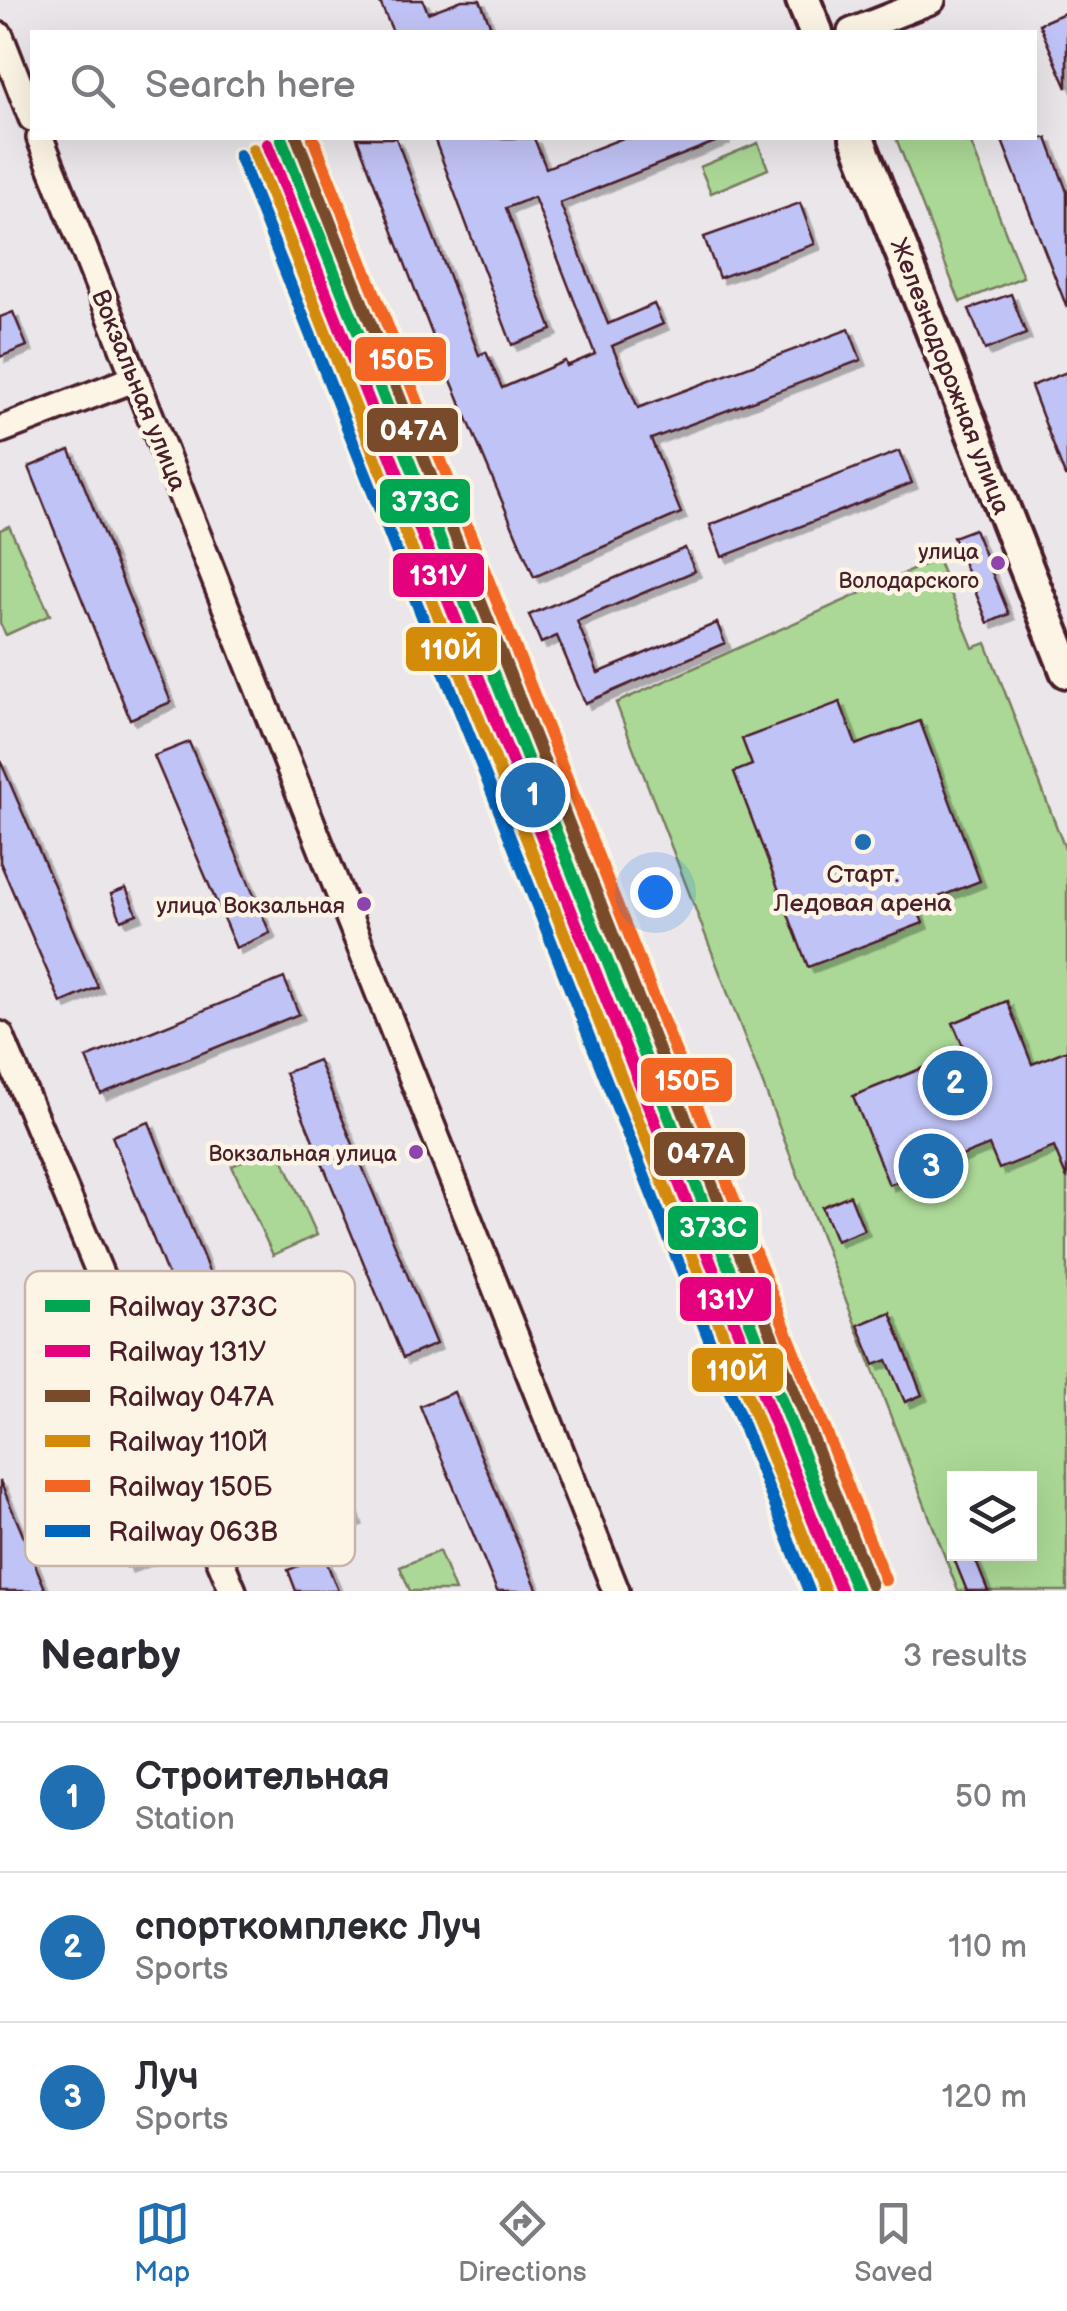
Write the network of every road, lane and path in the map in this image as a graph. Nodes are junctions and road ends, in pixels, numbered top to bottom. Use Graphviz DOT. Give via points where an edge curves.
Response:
graph roads {
  1 [pos="802,0"];
  2 [pos="932,0"];
  3 [pos="815,30"];
  4 [pos="856,30"];
  5 [pos="0,36"];
  6 [pos="30,113"];
  7 [pos="41,140"];
  8 [pos="858,140"];
  9 [pos="136,378"];
  10 [pos="0,430"];
  11 [pos="1067,670"];
  12 [pos="0,1035"];
  13 [pos="99,1271"];
  14 [pos="223,1566"];
  15 [pos="233,1591"];
  16 [pos="616,1591"];
  1 -- 3 [label="main road"];
  2 -- 4 [label="street"];
  5 -- 6 [label="street"];
  7 -- 9 [label="street, Вокзальная улица"];
  8 -- 11 [label="main road, Железнодорожная улица"];
  9 -- 10 [label="street"];
  9 -- 16 [label="street, Вокзальная улица"];
  12 -- 13 [label="street"];
  14 -- 15 [label="street"];
}
